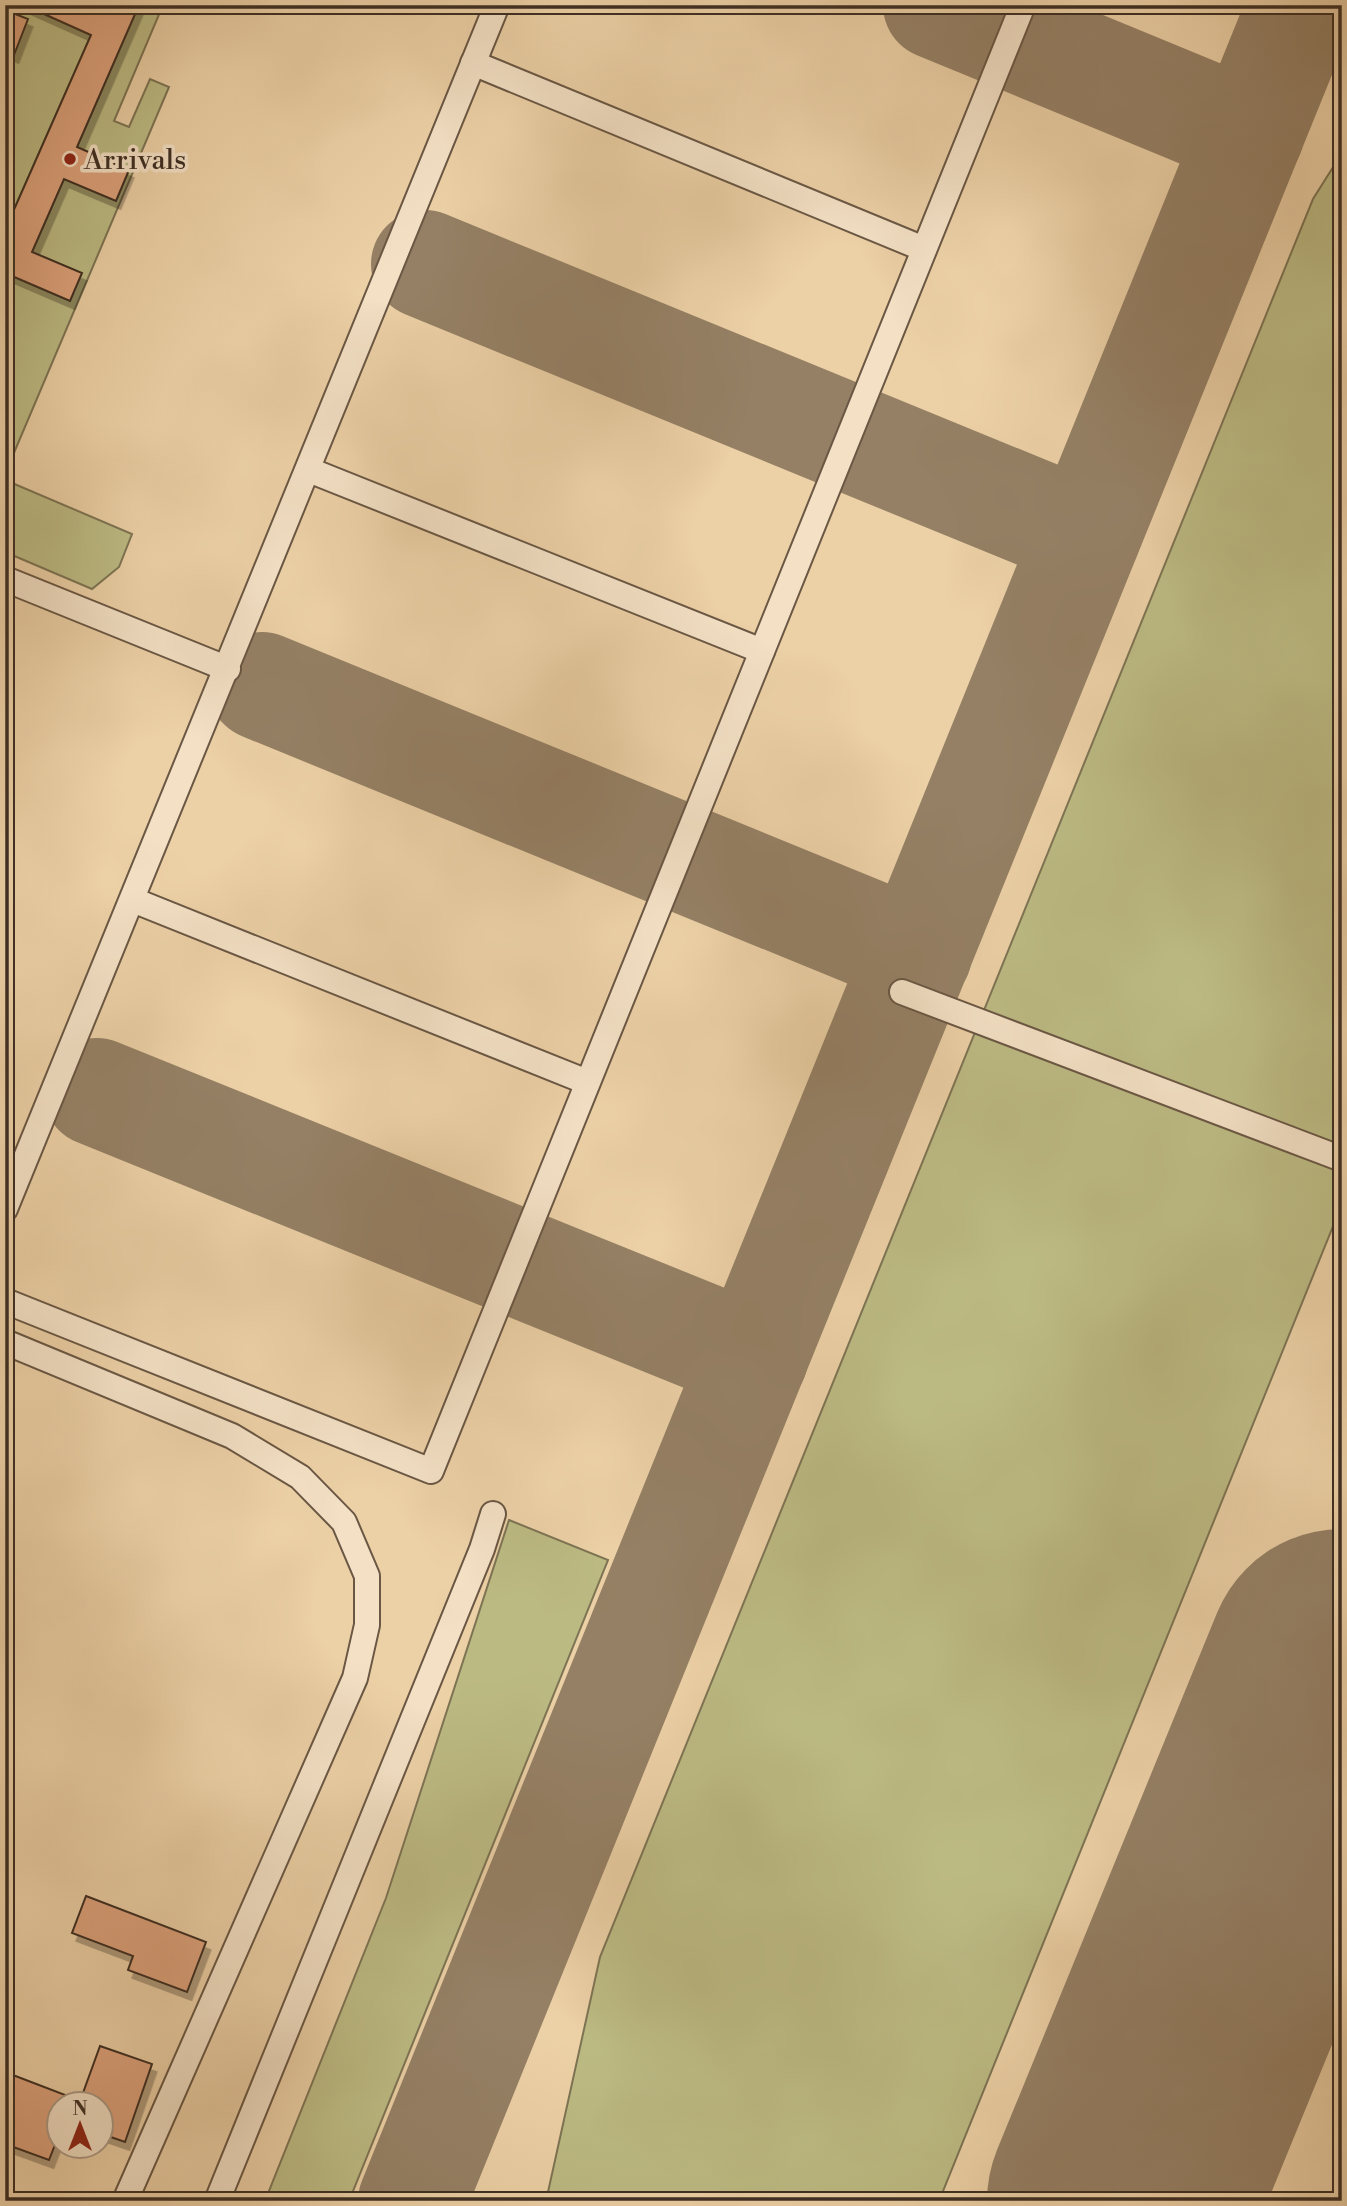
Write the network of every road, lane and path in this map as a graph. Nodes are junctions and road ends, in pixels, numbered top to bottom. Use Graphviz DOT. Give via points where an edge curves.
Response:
graph roads {
  1 [pos="496,5"];
  2 [pos="1023,5"];
  3 [pos="473,63"];
  4 [pos="924,249"];
  5 [pos="309,470"];
  6 [pos="5,579"];
  7 [pos="762,651"];
  8 [pos="228,669"];
  9 [pos="133,900"];
  10 [pos="902,992"];
  11 [pos="587,1083"];
  12 [pos="1342,1159"];
  13 [pos="5,1209"];
  14 [pos="5,1301"];
  15 [pos="5,1342"];
  16 [pos="493,1514"];
  17 [pos="125,2201"];
  18 [pos="217,2201"];
  1 -- 3 [label="lane"];
  2 -- 4 [label="lane"];
  3 -- 4 [label="lane"];
  3 -- 5 [label="lane"];
  4 -- 7 [label="lane"];
  5 -- 7 [label="lane"];
  5 -- 8 [label="lane"];
  6 -- 8 [label="lane"];
  7 -- 11 [label="lane"];
  8 -- 9 [label="lane"];
  9 -- 11 [label="lane"];
  9 -- 13 [label="lane"];
  10 -- 12 [label="lane"];
  11 -- 14 [label="lane" via="431,1471"];
  15 -- 17 [label="lane" via="232,1436 300,1476 344,1522 367,1576 367,1625 355,1678"];
  16 -- 18 [label="lane"];
}
